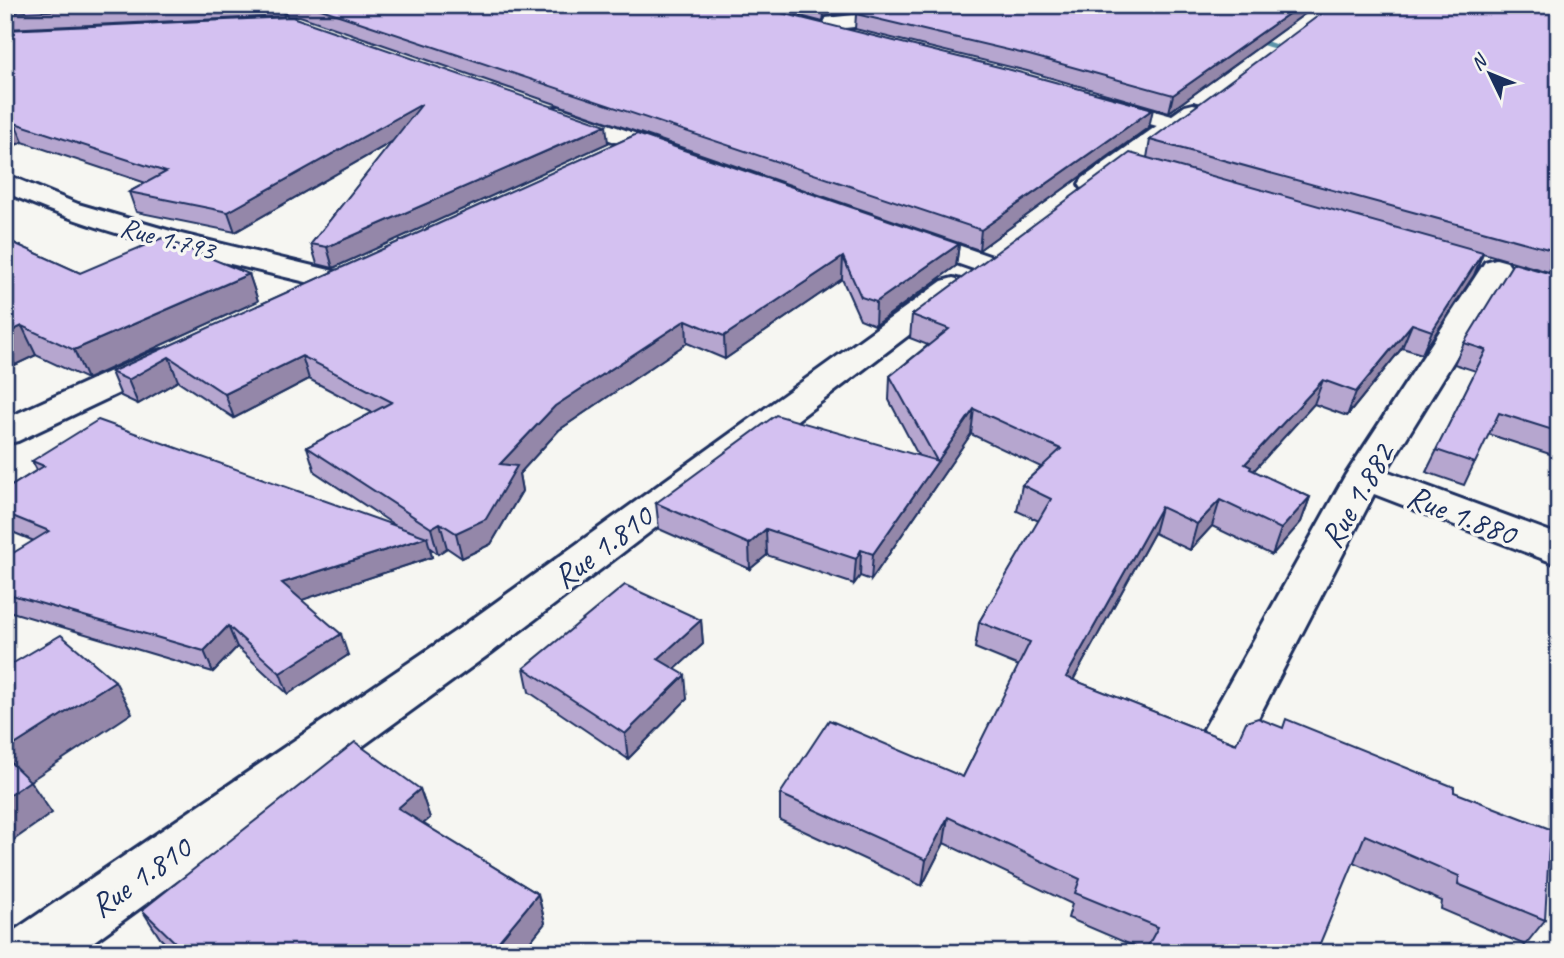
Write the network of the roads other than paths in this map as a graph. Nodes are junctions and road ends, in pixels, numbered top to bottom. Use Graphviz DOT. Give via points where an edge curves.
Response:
graph roads {
  1 [pos="1005,5"];
  2 [pos="783,20"];
  3 [pos="807,26"];
  4 [pos="861,40"];
  5 [pos="1216,93"];
  6 [pos="1083,98"];
  7 [pos="535,106"];
  8 [pos="1175,124"];
  9 [pos="637,142"];
  10 [pos="599,159"];
  11 [pos="1122,162"];
  12 [pos="701,164"];
  13 [pos="1149,169"];
  14 [pos="5,182"];
  15 [pos="1069,201"];
  16 [pos="882,228"];
  17 [pos="1496,268"];
  18 [pos="299,297"];
  19 [pos="189,348"];
  20 [pos="5,433"];
  21 [pos="1364,476"];
  22 [pos="1559,551"];
  23 [pos="1228,729"];
  24 [pos="30,953"];
  1 -- 3 [label="street"];
  2 -- 3 [label="street"];
  3 -- 4 [label="street"];
  5 -- 8 [label="street"];
  6 -- 8 [label="street"];
  7 -- 9 [label="street"];
  8 -- 11 [label="street"];
  9 -- 10 [label="street"];
  9 -- 12 [label="street"];
  11 -- 13 [label="street"];
  11 -- 15 [label="street"];
  14 -- 18 [label="street, Rue 1.793" via="68,210 173,241 348,274"];
  16 -- 24 [label="street, Rue 1.810" via="996,256 476,640"];
  17 -- 21 [label="street, Rue 1.882"];
  19 -- 20 [label="street"];
  21 -- 22 [label="street, Rue 1.880"];
  21 -- 23 [label="street, Rue 1.882"];
}
